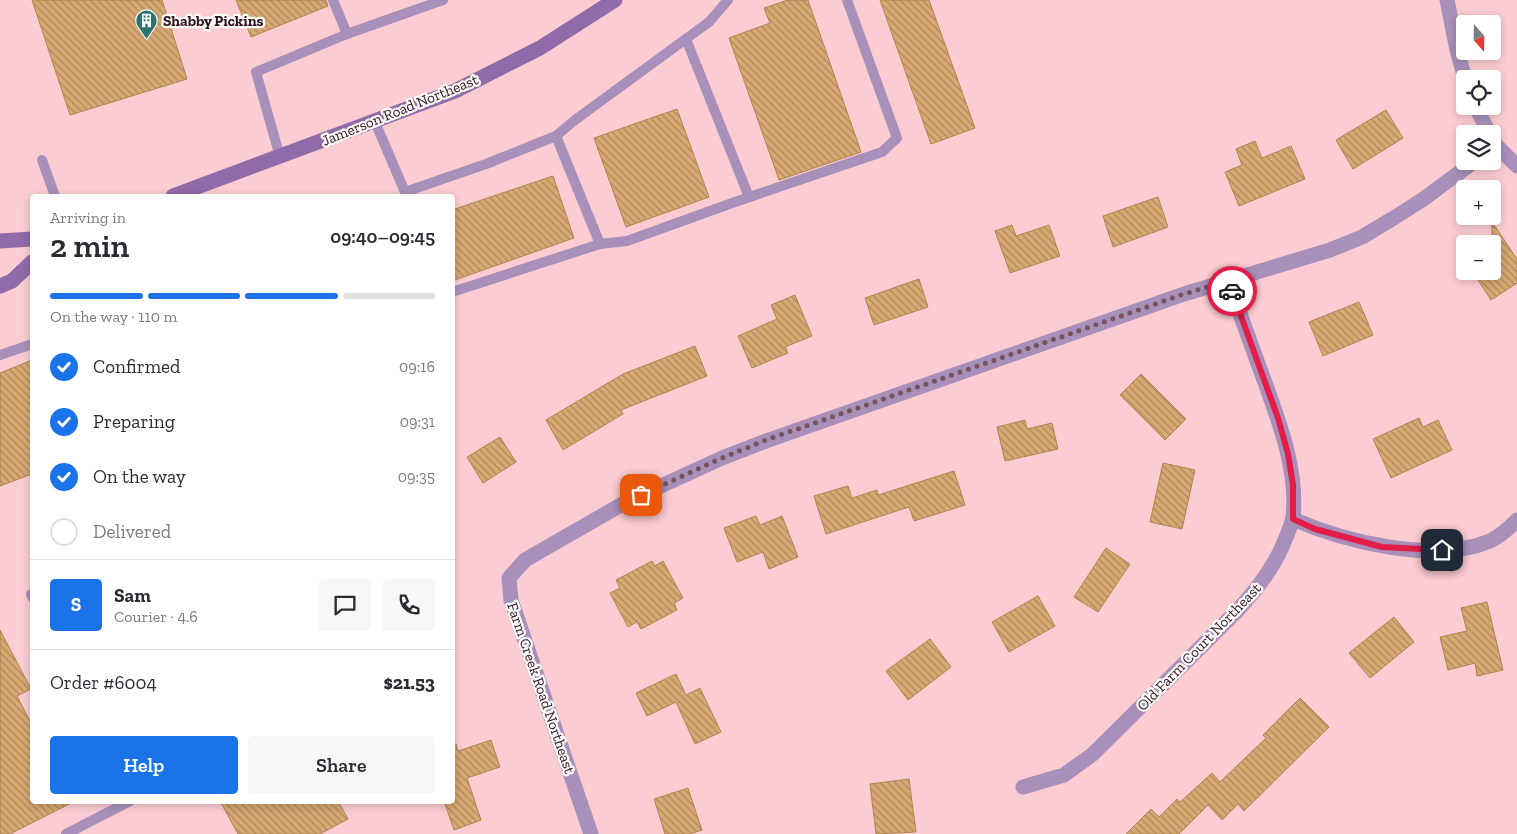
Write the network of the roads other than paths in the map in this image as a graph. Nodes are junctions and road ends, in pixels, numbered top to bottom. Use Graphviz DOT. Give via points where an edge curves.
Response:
graph roads {
  1 [pos="333,0"];
  2 [pos="443,0"];
  3 [pos="614,0"];
  4 [pos="728,0"];
  5 [pos="846,0"];
  6 [pos="1447,0"];
  7 [pos="347,34"];
  8 [pos="686,39"];
  9 [pos="1463,70"];
  10 [pos="374,122"];
  11 [pos="556,136"];
  12 [pos="1501,149"];
  13 [pos="280,157"];
  14 [pos="42,160"];
  15 [pos="1517,166"];
  16 [pos="1463,170"];
  17 [pos="54,194"];
  18 [pos="178,194"];
  19 [pos="405,194"];
  20 [pos="749,197"];
  21 [pos="30,239"];
  22 [pos="0,241"];
  23 [pos="600,244"];
  24 [pos="30,264"];
  25 [pos="1228,281"];
  26 [pos="0,286"];
  27 [pos="455,291"];
  28 [pos="30,345"];
  29 [pos="0,355"];
  30 [pos="1293,519"];
  31 [pos="1517,520"];
  32 [pos="1022,786"];
  33 [pos="124,804"];
  34 [pos="66,834"];
  35 [pos="591,834"];
  1 -- 7 [label="lane"];
  2 -- 7 [label="lane"];
  3 -- 10 [label="street, Jamerson Road Northeast" via="540,48 455,91"];
  4 -- 8 [label="lane" via="709,22"];
  5 -- 20 [label="lane" via="897,138 882,152"];
  6 -- 9 [label="street"];
  7 -- 13 [label="lane" via="256,72"];
  8 -- 11 [label="lane"];
  8 -- 20 [label="lane"];
  10 -- 13 [label="street, Jamerson Road Northeast"];
  10 -- 19 [label="lane"];
  11 -- 19 [label="lane"];
  11 -- 23 [label="lane"];
  12 -- 15 [label="street"];
  13 -- 18 [label="street, Jamerson Road Northeast"];
  14 -- 17 [label="lane"];
  16 -- 25 [label="street, Farm Creek Road Northeast" via="1422,200 1362,236 1330,250"];
  20 -- 23 [label="lane" via="628,241"];
  21 -- 22 [label="street"];
  23 -- 27 [label="lane"];
  24 -- 26 [label="street" via="12,281"];
  25 -- 30 [label="street, Old Farm Court Northeast" via="1288,454 1293,485"];
  25 -- 35 [label="street, Farm Creek Road Northeast" via="766,440 626,502 525,560 509,578 511,600"];
  28 -- 29 [label="lane"];
  30 -- 31 [label="street" via="1315,529 1382,547 1442,550 1471,547 1492,540"];
  30 -- 32 [label="street, Old Farm Court Northeast" via="1283,546 1259,588 1093,754 1064,775"];
  33 -- 34 [label="lane"];
}
